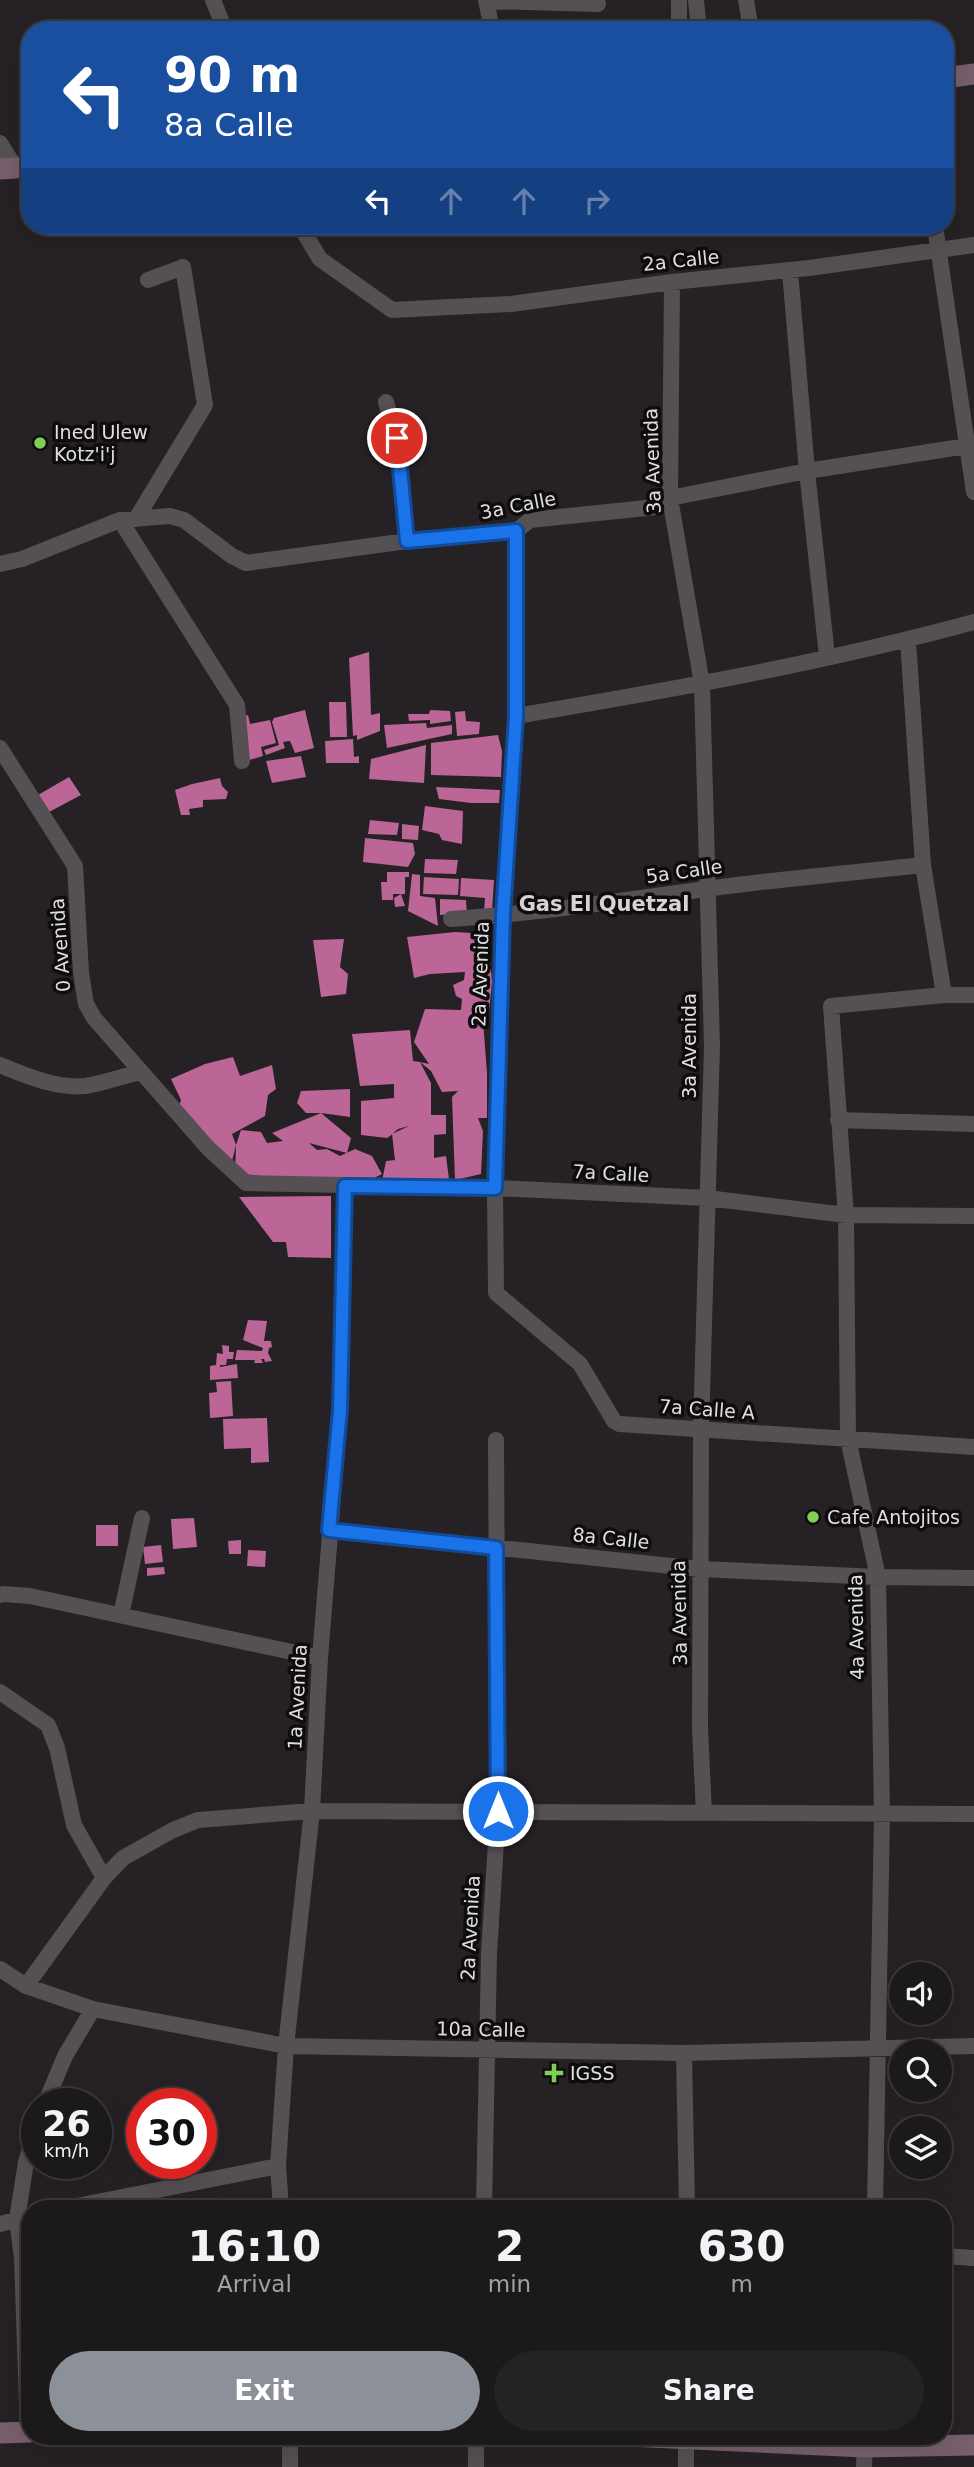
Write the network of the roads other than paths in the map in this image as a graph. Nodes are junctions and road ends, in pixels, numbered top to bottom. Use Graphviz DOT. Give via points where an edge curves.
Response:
graph roads {
  1 [pos="212,0"];
  2 [pos="486,0"];
  3 [pos="597,0"];
  4 [pos="679,0"];
  5 [pos="696,0"];
  6 [pos="746,0"];
  7 [pos="221,21"];
  8 [pos="490,21"];
  9 [pos="679,21"];
  10 [pos="698,21"];
  11 [pos="750,21"];
  12 [pos="974,74"];
  13 [pos="954,77"];
  14 [pos="0,143"];
  15 [pos="15,168"];
  16 [pos="305,235"];
  17 [pos="936,235"];
  18 [pos="974,245"];
  19 [pos="939,251"];
  20 [pos="790,271"];
  21 [pos="148,280"];
  22 [pos="672,282"];
  23 [pos="386,402"];
  24 [pos="971,446"];
  25 [pos="807,471"];
  26 [pos="974,492"];
  27 [pos="670,498"];
  28 [pos="128,520"];
  29 [pos="516,531"];
  30 [pos="407,541"];
  31 [pos="0,564"];
  32 [pos="974,622"];
  33 [pos="908,640"];
  34 [pos="827,656"];
  35 [pos="702,684"];
  36 [pos="516,716"];
  37 [pos="0,748"];
  38 [pos="242,761"];
  39 [pos="923,865"];
  40 [pos="708,888"];
  41 [pos="503,915"];
  42 [pos="451,919"];
  43 [pos="944,995"];
  44 [pos="974,995"];
  45 [pos="0,1065"];
  46 [pos="141,1072"];
  47 [pos="838,1120"];
  48 [pos="974,1124"];
  49 [pos="246,1183"];
  50 [pos="345,1186"];
  51 [pos="495,1188"];
  52 [pos="707,1198"];
  53 [pos="846,1215"];
  54 [pos="974,1216"];
  55 [pos="496,1293"];
  56 [pos="701,1429"];
  57 [pos="848,1439"];
  58 [pos="496,1440"];
  59 [pos="974,1447"];
  60 [pos="142,1518"];
  61 [pos="329,1530"];
  62 [pos="496,1548"];
  63 [pos="699,1569"];
  64 [pos="878,1577"];
  65 [pos="974,1578"];
  66 [pos="0,1595"];
  67 [pos="121,1615"];
  68 [pos="320,1658"];
  69 [pos="0,1692"];
  70 [pos="312,1811"];
  71 [pos="498,1811"];
  72 [pos="704,1813"];
  73 [pos="882,1814"];
  74 [pos="974,1814"];
  75 [pos="104,1878"];
  76 [pos="0,1969"];
  77 [pos="26,1986"];
  78 [pos="93,2009"];
  79 [pos="286,2046"];
  80 [pos="974,2046"];
  81 [pos="877,2048"];
  82 [pos="488,2051"];
  83 [pos="684,2053"];
  84 [pos="52,2088"];
  85 [pos="278,2166"];
  86 [pos="25,2179"];
  87 [pos="24,2200"];
  88 [pos="107,2200"];
  89 [pos="280,2200"];
  90 [pos="484,2200"];
  91 [pos="687,2200"];
  92 [pos="875,2200"];
  93 [pos="21,2219"];
  94 [pos="0,2224"];
  95 [pos="952,2257"];
  96 [pos="974,2258"];
  97 [pos="21,2432"];
  98 [pos="0,2433"];
  99 [pos="290,2445"];
  100 [pos="476,2445"];
  101 [pos="686,2445"];
  102 [pos="796,2445"];
  103 [pos="974,2445"];
  104 [pos="864,2450"];
  105 [pos="290,2467"];
  106 [pos="476,2467"];
  107 [pos="686,2467"];
  1 -- 7 [label="street"];
  2 -- 3 [label="street" via="597,4"];
  2 -- 8 [label="street"];
  4 -- 9 [label="street"];
  5 -- 10 [label="street"];
  6 -- 11 [label="street"];
  12 -- 13 [label="street"];
  14 -- 15 [label="street"];
  16 -- 22 [label="street, 2a Calle" via="320,259 392,310 511,304"];
  17 -- 19 [label="street"];
  18 -- 19 [label="street, 2a Calle"];
  19 -- 20 [label="street, 2a Calle"];
  19 -- 24 [label="street"];
  20 -- 22 [label="street, 2a Calle"];
  20 -- 25 [label="street"];
  21 -- 28 [label="street" via="183,267 205,405"];
  22 -- 27 [label="street, 3a Avenida"];
  23 -- 30 [label="street" via="397,438"];
  24 -- 25 [label="street, 3a Calle"];
  24 -- 26 [label="street"];
  25 -- 27 [label="street, 3a Calle"];
  25 -- 34 [label="street"];
  27 -- 29 [label="street, 3a Calle" via="656,507 530,520"];
  27 -- 35 [label="street, 3a Avenida"];
  28 -- 30 [label="street, 3a Calle" via="170,516 184,520 246,563"];
  28 -- 31 [label="street, 3a Calle"];
  28 -- 38 [label="street" via="237,705"];
  29 -- 30 [label="street, 3a Calle"];
  29 -- 36 [label="street, 2a Avenida"];
  32 -- 33 [label="street"];
  33 -- 34 [label="street"];
  33 -- 39 [label="street"];
  34 -- 35 [label="street"];
  35 -- 36 [label="street"];
  35 -- 40 [label="street, 3a Avenida"];
  36 -- 41 [label="street, 2a Avenida"];
  37 -- 46 [label="street, 0 Avenida" via="75,866 86,1004"];
  39 -- 40 [label="street, 5a Calle"];
  39 -- 43 [label="street"];
  40 -- 41 [label="street, 5a Calle"];
  40 -- 52 [label="street, 3a Avenida" via="712,1046"];
  41 -- 42 [label="street, 5a Calle"];
  41 -- 51 [label="street, 2a Avenida"];
  43 -- 44 [label="street"];
  43 -- 47 [label="street, 4a Avenida" via="831,1006"];
  45 -- 46 [label="street" via="70,1087"];
  46 -- 49 [label="street, 0 Avenida" via="208,1148"];
  47 -- 48 [label="street"];
  47 -- 53 [label="street, 4a Avenida"];
  49 -- 50 [label="street, 7a Calle"];
  50 -- 51 [label="street, 7a Calle"];
  50 -- 61 [label="street, 1a Avenida" via="340,1410"];
  51 -- 52 [label="street, 7a Calle"];
  51 -- 55 [label="street, 2a Avenida"];
  52 -- 53 [label="street, 7a Calle"];
  52 -- 56 [label="street, 3a Avenida"];
  53 -- 54 [label="street, 7a Calle"];
  53 -- 57 [label="street, 4a Avenida"];
  55 -- 56 [label="street, 7a Calle A" via="580,1364 614,1421"];
  56 -- 57 [label="street, 7a Calle A"];
  56 -- 63 [label="street, 3a Avenida"];
  57 -- 59 [label="street, 7a Calle A"];
  57 -- 64 [label="street, 4a Avenida"];
  58 -- 62 [label="street, 2a Avenida"];
  60 -- 67 [label="street"];
  61 -- 62 [label="street, 8a Calle"];
  61 -- 68 [label="street, 1a Avenida"];
  62 -- 63 [label="street, 8a Calle"];
  62 -- 71 [label="street, 2a Avenida"];
  63 -- 64 [label="street, 8a Calle"];
  63 -- 72 [label="street, 3a Avenida"];
  64 -- 65 [label="street, 8a Calle"];
  64 -- 73 [label="street, 4a Avenida"];
  66 -- 67 [label="street" via="30,1596"];
  67 -- 68 [label="street"];
  68 -- 70 [label="street, 1a Avenida"];
  69 -- 75 [label="street" via="48,1724 74,1825"];
  70 -- 71 [label="street"];
  70 -- 75 [label="street" via="198,1820 123,1858"];
  70 -- 79 [label="street, 1a Avenida"];
  71 -- 72 [label="street"];
  71 -- 82 [label="street, 2a Avenida"];
  72 -- 73 [label="street"];
  73 -- 74 [label="street"];
  73 -- 81 [label="street, 4a Avenida"];
  75 -- 77 [label="street"];
  76 -- 77 [label="street, 10a Calle"];
  77 -- 78 [label="street, 10a Calle"];
  78 -- 79 [label="street, 10a Calle"];
  78 -- 84 [label="street"];
  79 -- 82 [label="street, 10a Calle"];
  79 -- 85 [label="street, 1a Avenida"];
  80 -- 81 [label="street, 10a Calle"];
  81 -- 83 [label="street, 10a Calle"];
  81 -- 92 [label="street, 4a Avenida"];
  82 -- 83 [label="street, 10a Calle"];
  82 -- 90 [label="street, 2a Avenida"];
  83 -- 91 [label="street"];
  85 -- 88 [label="street"];
  85 -- 89 [label="street, 1a Avenida"];
  86 -- 87 [label="street"];
  93 -- 94 [label="street"];
  95 -- 96 [label="street"];
  97 -- 98 [label="street"];
  99 -- 105 [label="street"];
  100 -- 106 [label="street"];
  101 -- 107 [label="street"];
  102 -- 104 [label="street"];
  103 -- 104 [label="street"];
}
